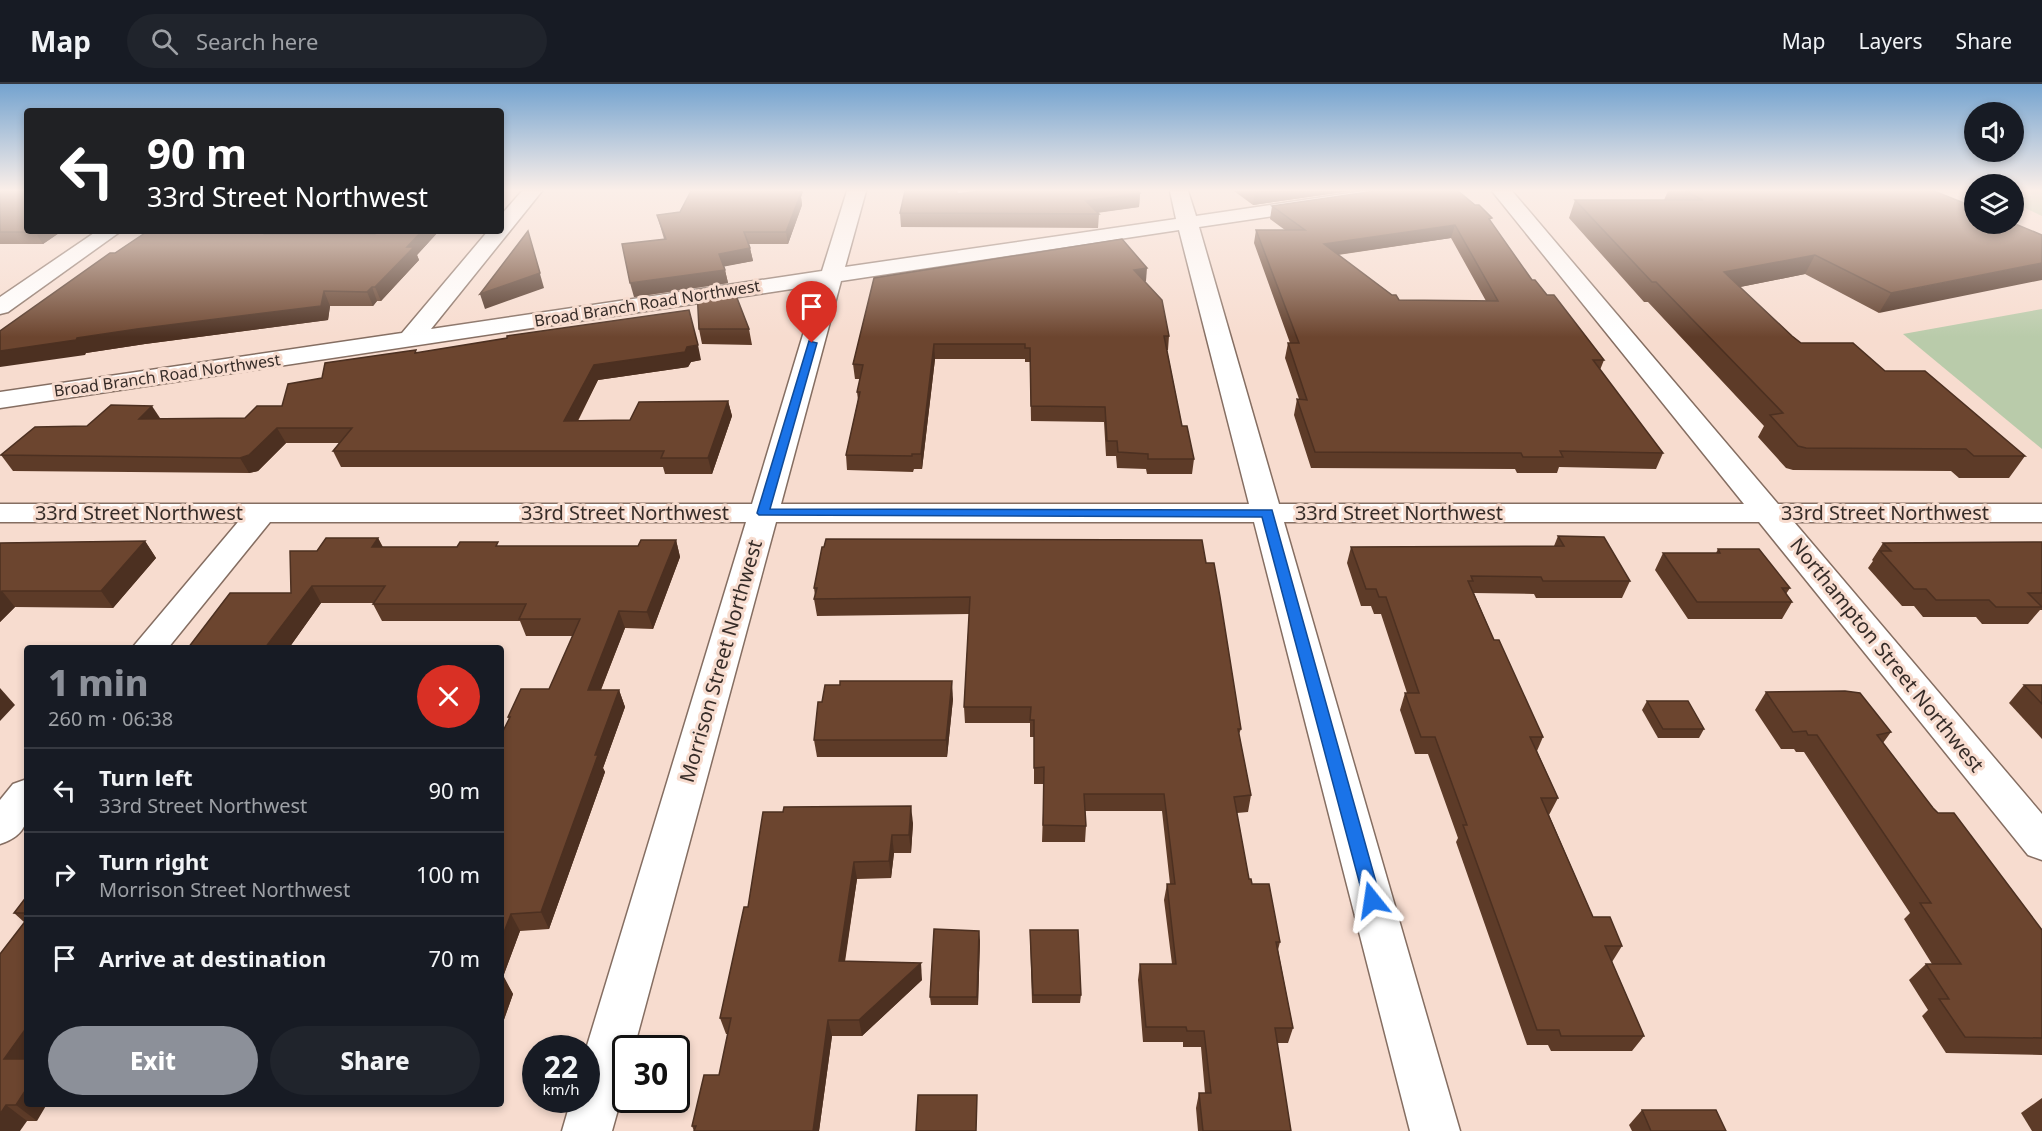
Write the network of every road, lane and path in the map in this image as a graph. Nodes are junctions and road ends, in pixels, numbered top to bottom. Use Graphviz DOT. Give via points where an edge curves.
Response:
graph roads {
  1 [pos="98,240"];
  2 [pos="492,240"];
  3 [pos="843,240"];
  4 [pos="1016,240"];
  5 [pos="1192,240"];
  6 [pos="1543,240"];
  7 [pos="833,276"];
  8 [pos="0,307"];
  9 [pos="410,339"];
  10 [pos="0,400"];
  11 [pos="0,513"];
  12 [pos="262,513"];
  13 [pos="763,513"];
  14 [pos="1267,513"];
  15 [pos="1770,513"];
  16 [pos="2042,513"];
  17 [pos="152,645"];
  18 [pos="24,799"];
  19 [pos="0,828"];
  20 [pos="2042,843"];
  21 [pos="587,1131"];
  22 [pos="1435,1131"];
  1 -- 8 [label="street"];
  2 -- 9 [label="street"];
  3 -- 7 [label="street, Morrison Street Northwest"];
  4 -- 7 [label="street, Broad Branch Road Northwest"];
  5 -- 14 [label="street"];
  6 -- 15 [label="street, Northampton Street Northwest"];
  7 -- 9 [label="street, Broad Branch Road Northwest"];
  7 -- 13 [label="street, Morrison Street Northwest"];
  9 -- 10 [label="street, Broad Branch Road Northwest"];
  11 -- 12 [label="street, 33rd Street Northwest"];
  12 -- 13 [label="street, 33rd Street Northwest"];
  12 -- 17 [label="street"];
  13 -- 14 [label="street, 33rd Street Northwest"];
  13 -- 21 [label="street, Morrison Street Northwest"];
  14 -- 15 [label="street, 33rd Street Northwest"];
  14 -- 22 [label="street"];
  15 -- 16 [label="street, 33rd Street Northwest"];
  15 -- 20 [label="street, Northampton Street Northwest"];
  18 -- 19 [label="street"];
}
